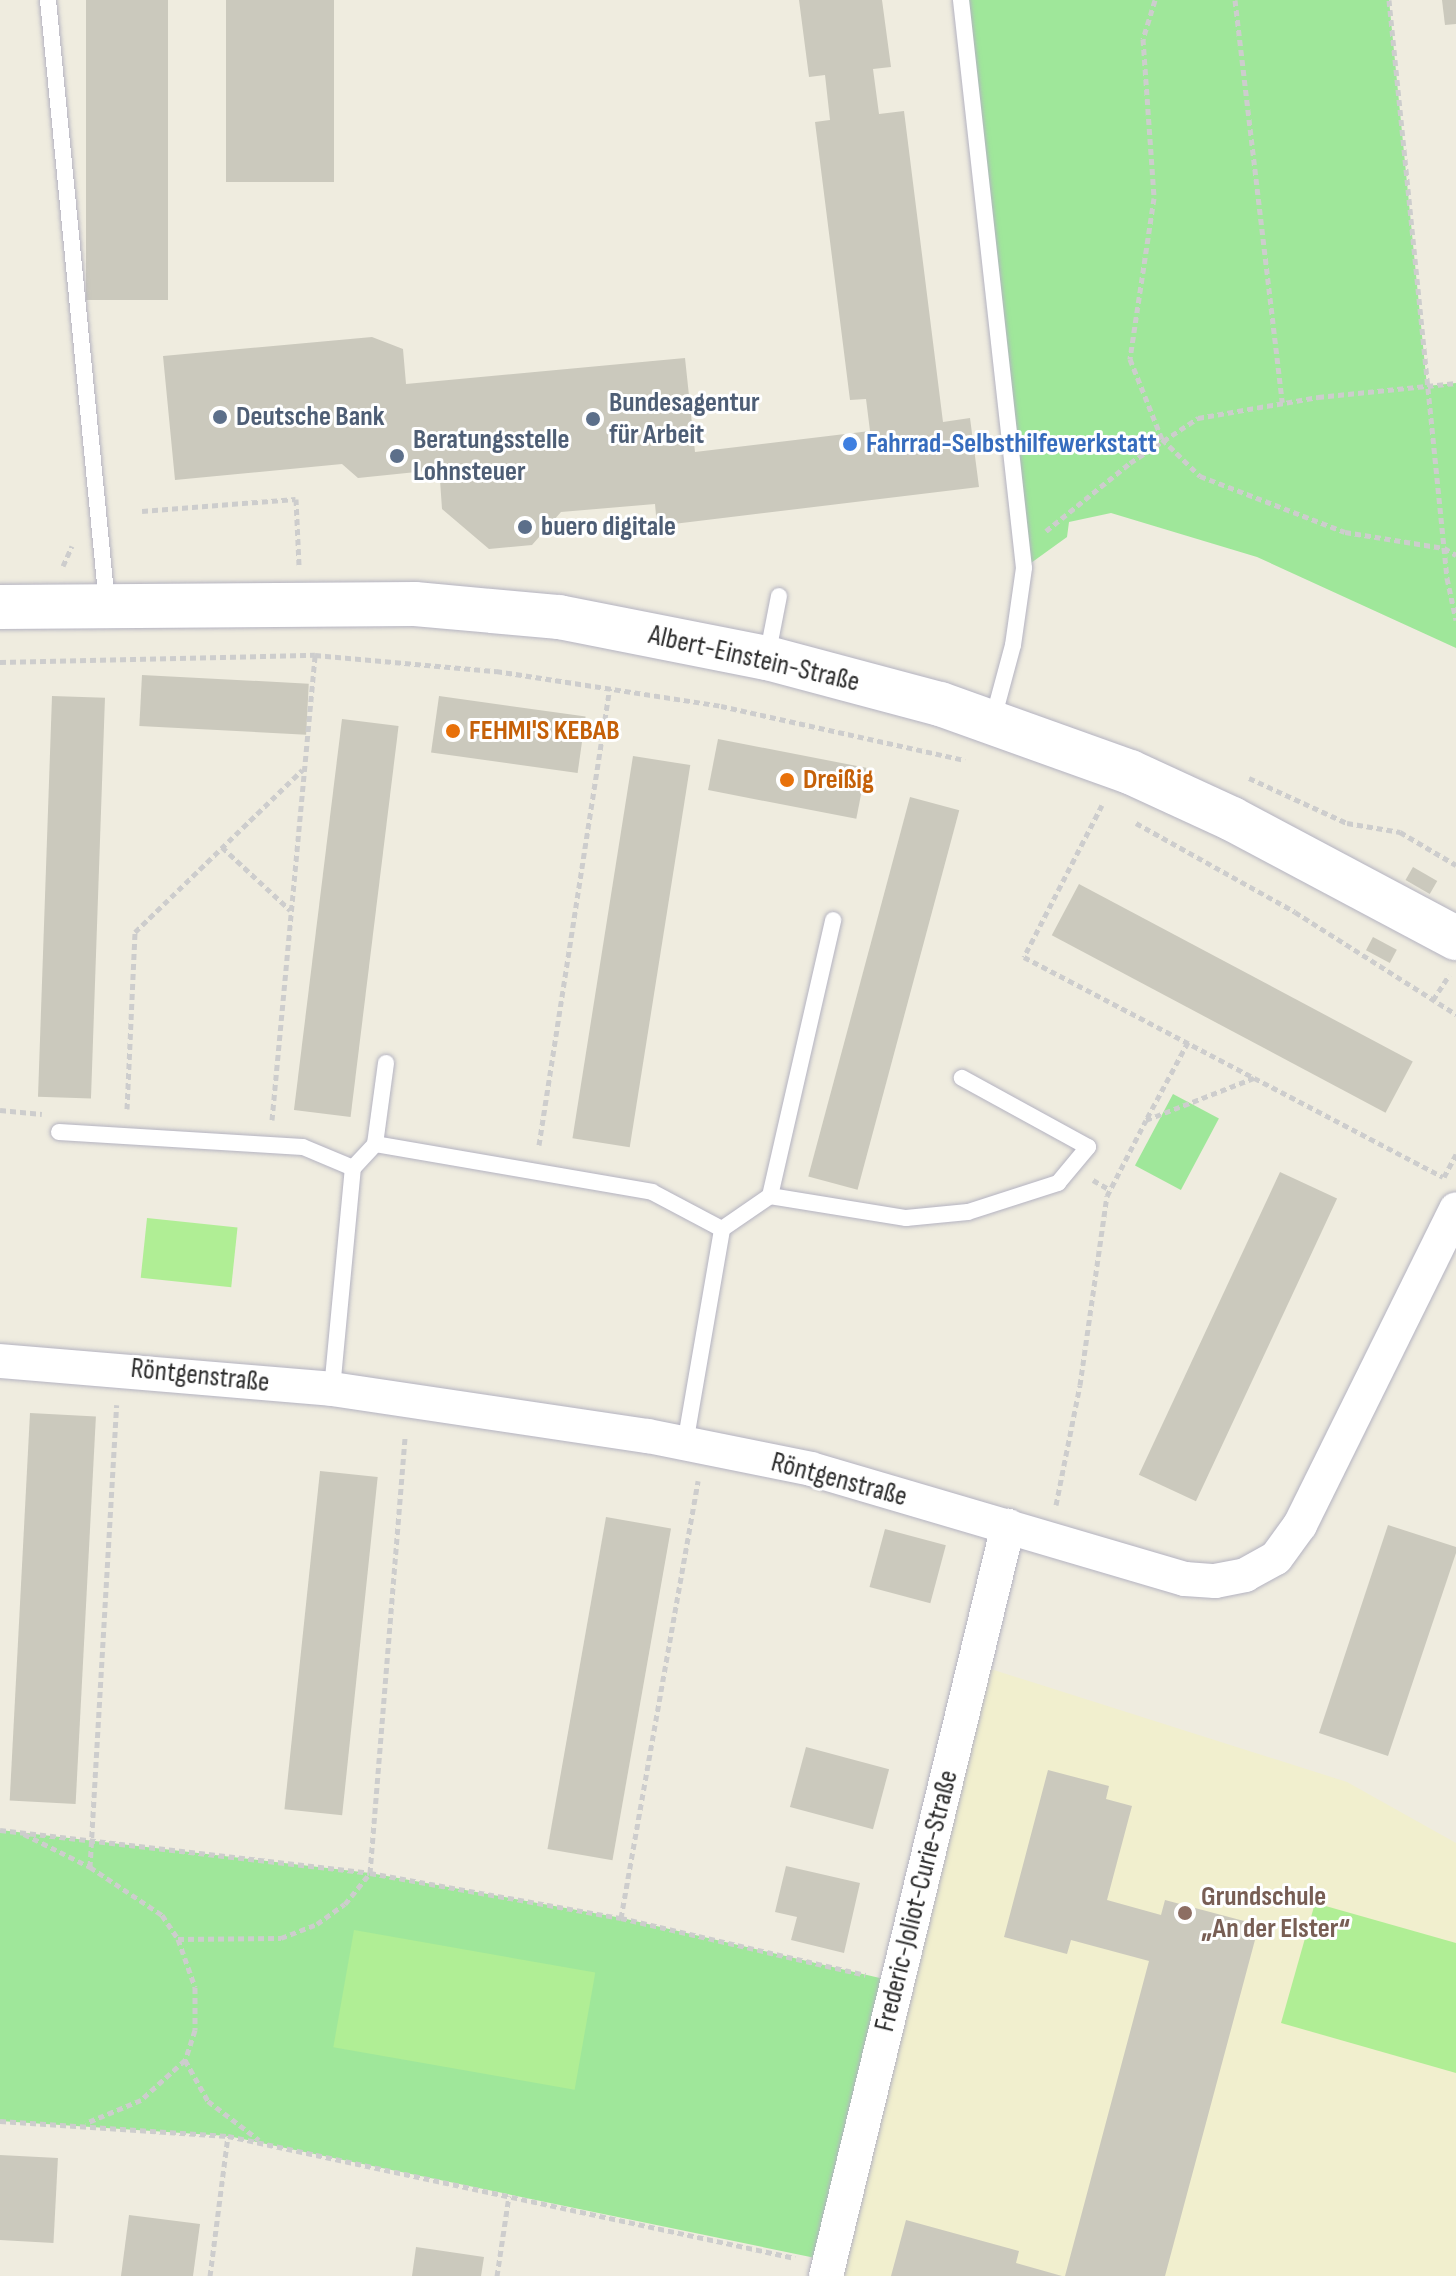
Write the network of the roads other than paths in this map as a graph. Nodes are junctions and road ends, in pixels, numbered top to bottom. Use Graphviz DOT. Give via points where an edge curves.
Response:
graph roads {
  1 [pos="48,0"];
  2 [pos="961,0"];
  3 [pos="779,596"];
  4 [pos="107,606"];
  5 [pos="0,607"];
  6 [pos="767,658"];
  7 [pos="992,721"];
  8 [pos="833,920"];
  9 [pos="1456,938"];
  10 [pos="386,1063"];
  11 [pos="962,1078"];
  12 [pos="59,1132"];
  13 [pos="375,1144"];
  14 [pos="353,1168"];
  15 [pos="770,1196"];
  16 [pos="1451,1206"];
  17 [pos="722,1229"];
  18 [pos="0,1361"];
  19 [pos="332,1389"];
  20 [pos="694,1446"];
  21 [pos="1008,1526"];
  22 [pos="827,2271"];
  1 -- 4 [label="lane"];
  2 -- 7 [label="lane" via="1023,555 1013,645"];
  3 -- 6 [label="lane"];
  4 -- 5 [label="street, Albert-Einstein-Straße"];
  4 -- 6 [label="street, Albert-Einstein-Straße" via="415,604 559,617"];
  6 -- 7 [label="street, Albert-Einstein-Straße"];
  7 -- 9 [label="street, Albert-Einstein-Straße" via="1130,772 1232,819"];
  8 -- 15 [label="lane"];
  10 -- 13 [label="lane"];
  11 -- 15 [label="lane" via="1088,1147 1058,1183 968,1212 906,1218"];
  12 -- 14 [label="lane" via="303,1147"];
  13 -- 14 [label="lane"];
  13 -- 17 [label="lane" via="652,1192"];
  14 -- 19 [label="lane"];
  15 -- 17 [label="lane"];
  16 -- 21 [label="street, Röntgenstraße" via="1300,1525 1276,1558 1245,1575 1185,1579"];
  17 -- 20 [label="lane"];
  18 -- 19 [label="street, Röntgenstraße"];
  19 -- 20 [label="street, Röntgenstraße"];
  20 -- 21 [label="street, Röntgenstraße" via="811,1469"];
  21 -- 22 [label="street, Frederic-Joliot-Curie-Straße"];
}
